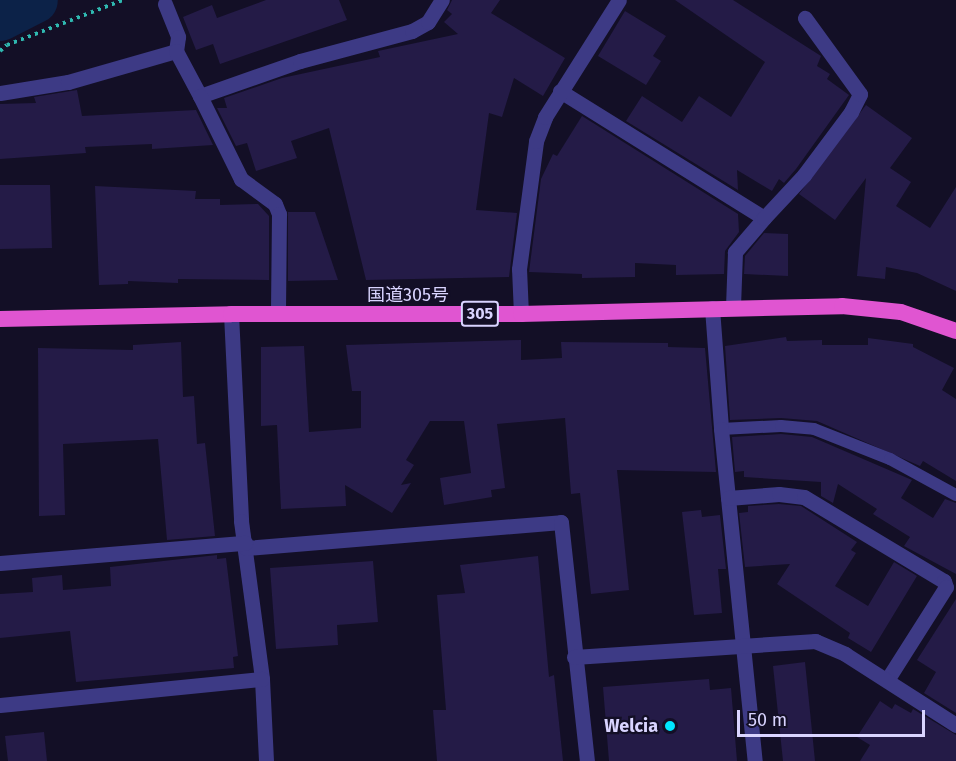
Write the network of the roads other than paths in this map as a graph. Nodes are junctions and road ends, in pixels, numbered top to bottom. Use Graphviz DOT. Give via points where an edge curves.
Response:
graph roads {
  1 [pos="442,0"];
  2 [pos="619,0"];
  3 [pos="165,4"];
  4 [pos="805,18"];
  5 [pos="176,51"];
  6 [pos="560,91"];
  7 [pos="0,93"];
  8 [pos="200,96"];
  9 [pos="764,218"];
  10 [pos="733,307"];
  11 [pos="712,308"];
  12 [pos="231,314"];
  13 [pos="278,314"];
  14 [pos="521,314"];
  15 [pos="0,319"];
  16 [pos="956,331"];
  17 [pos="721,429"];
  18 [pos="956,495"];
  19 [pos="728,498"];
  20 [pos="245,545"];
  21 [pos="0,563"];
  22 [pos="742,643"];
  23 [pos="574,657"];
  24 [pos="262,679"];
  25 [pos="887,680"];
  26 [pos="0,705"];
  27 [pos="956,725"];
  28 [pos="266,761"];
  29 [pos="587,761"];
  30 [pos="755,761"];
  1 -- 8 [label="street" via="428,22 412,32 300,61"];
  2 -- 6 [label="street"];
  3 -- 5 [label="street" via="178,37"];
  4 -- 9 [label="street" via="860,94 852,112 804,175"];
  5 -- 7 [label="street" via="68,82"];
  5 -- 8 [label="street"];
  6 -- 9 [label="street"];
  6 -- 14 [label="street" via="536,141 530,175 519,269"];
  8 -- 13 [label="street" via="241,178 275,204 279,214"];
  9 -- 10 [label="street" via="735,252"];
  10 -- 11 [label="highway, 国道305号 / 305"];
  10 -- 16 [label="highway, 国道305号 / 305" via="842,306 901,312"];
  11 -- 14 [label="highway, 国道305号 / 305"];
  11 -- 17 [label="street"];
  12 -- 13 [label="highway, 国道305号 / 305"];
  12 -- 15 [label="highway, 国道305号 / 305"];
  12 -- 20 [label="street"];
  13 -- 14 [label="highway, 国道305号 / 305"];
  17 -- 18 [label="lane" via="814,429 890,459"];
  17 -- 19 [label="street"];
  19 -- 22 [label="street"];
  19 -- 25 [label="street" via="779,494 804,497 944,581 946,587"];
  20 -- 21 [label="street"];
  20 -- 23 [label="street" via="561,522"];
  20 -- 24 [label="street"];
  22 -- 23 [label="street"];
  22 -- 25 [label="street" via="814,640"];
  22 -- 30 [label="street"];
  23 -- 29 [label="street"];
  24 -- 26 [label="street"];
  24 -- 28 [label="street"];
  25 -- 27 [label="street"];
}
